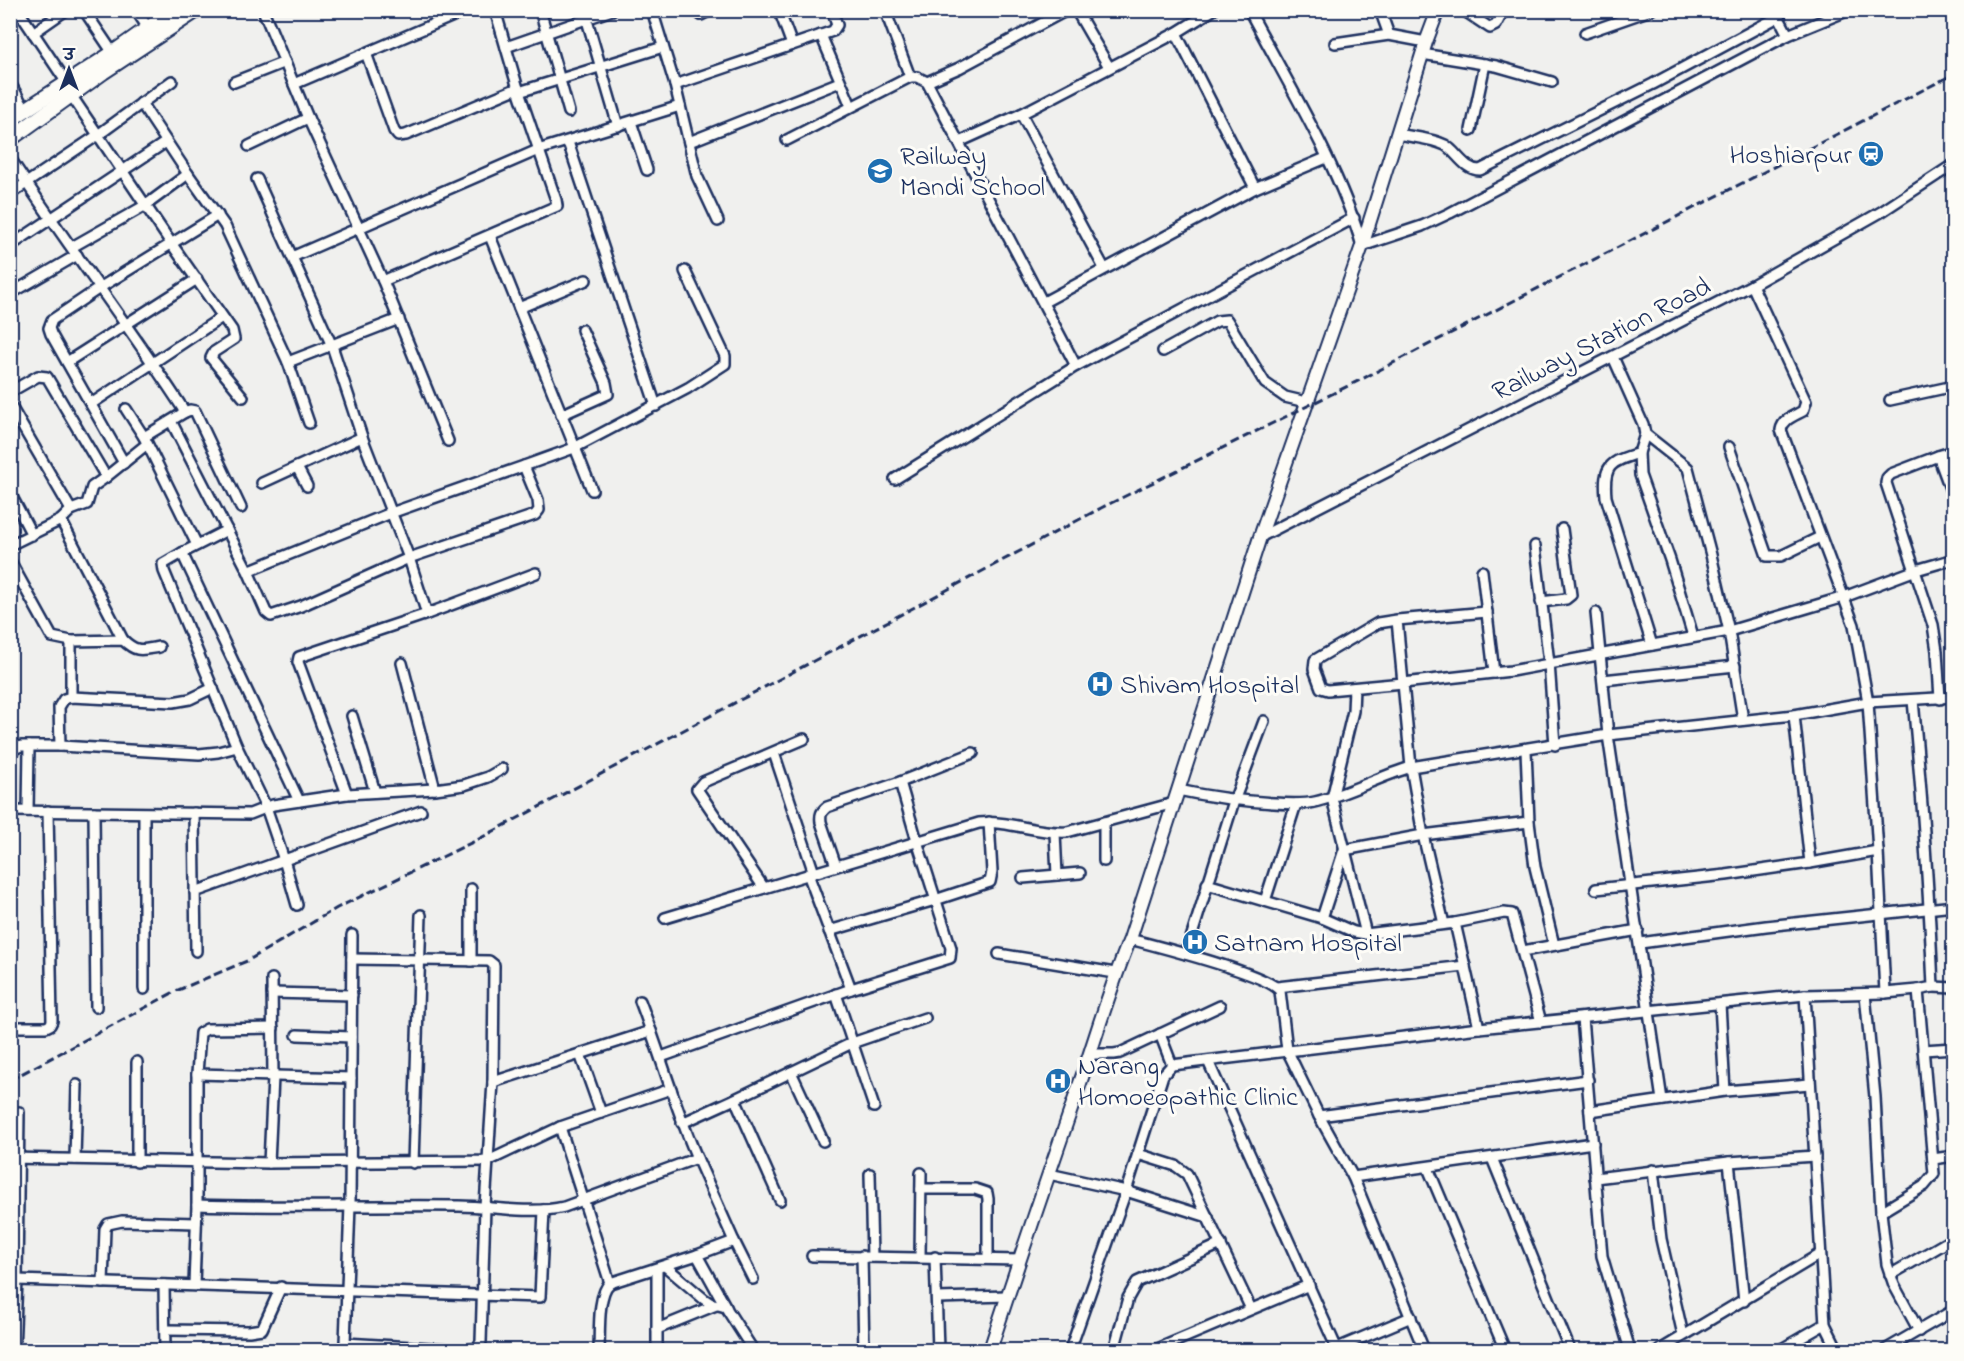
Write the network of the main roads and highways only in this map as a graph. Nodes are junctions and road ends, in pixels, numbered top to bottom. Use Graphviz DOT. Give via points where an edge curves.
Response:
graph roads {
  1 [pos="174,10"];
  2 [pos="197,10"];
  3 [pos="1438,10"];
  4 [pos="151,33"];
  5 [pos="69,89"];
  6 [pos="10,120"];
  7 [pos="10,139"];
  8 [pos="990,1350"];
  1 -- 4 [label="highway"];
  2 -- 4 [label="highway"];
  3 -- 8 [label="main road"];
  4 -- 5 [label="highway"];
  4 -- 5 [label="highway" via="113,53"];
  5 -- 6 [label="highway"];
  5 -- 7 [label="highway"];
}
